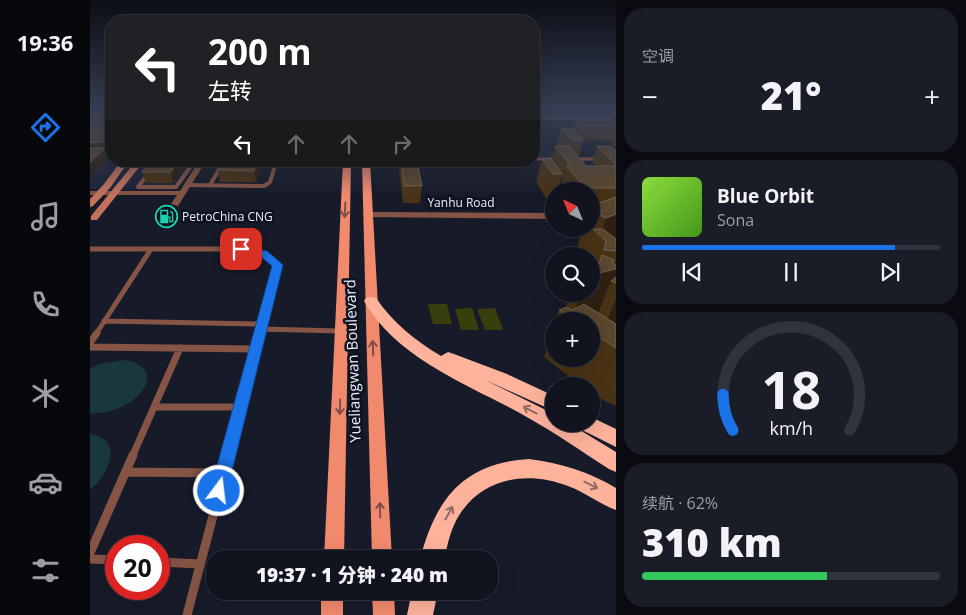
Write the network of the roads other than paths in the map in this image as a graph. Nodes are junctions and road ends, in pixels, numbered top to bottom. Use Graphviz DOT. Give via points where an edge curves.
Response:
graph roads {
  1 [pos="105,155"];
  2 [pos="90,156"];
  3 [pos="540,159"];
  4 [pos="561,159"];
  5 [pos="570,159"];
  6 [pos="616,159"];
  7 [pos="120,167"];
  8 [pos="136,167"];
  9 [pos="153,167"];
  10 [pos="190,167"];
  11 [pos="199,167"];
  12 [pos="220,167"];
  13 [pos="275,167"];
  14 [pos="347,167"];
  15 [pos="366,167"];
  16 [pos="187,185"];
  17 [pos="210,186"];
  18 [pos="90,193"];
  19 [pos="100,193"];
  20 [pos="116,193"];
  21 [pos="181,194"];
  22 [pos="90,204"];
  23 [pos="175,204"];
  24 [pos="369,215"];
  25 [pos="545,216"];
  26 [pos="92,220"];
  27 [pos="90,249"];
  28 [pos="151,249"];
  29 [pos="372,301"];
  30 [pos="104,321"];
  31 [pos="261,326"];
  32 [pos="395,329"];
  33 [pos="343,331"];
  34 [pos="90,343"];
  35 [pos="90,347"];
  36 [pos="180,348"];
  37 [pos="255,349"];
  38 [pos="545,400"];
  39 [pos="240,407"];
  40 [pos="154,408"];
  41 [pos="600,430"];
  42 [pos="616,439"];
  43 [pos="616,463"];
  44 [pos="126,472"];
  45 [pos="223,473"];
  46 [pos="616,500"];
  47 [pos="334,550"];
  48 [pos="382,550"];
  49 [pos="435,550"];
  50 [pos="90,553"];
  51 [pos="90,559"];
  52 [pos="105,560"];
  53 [pos="170,563"];
  54 [pos="200,564"];
  55 [pos="332,600"];
  56 [pos="383,600"];
  57 [pos="423,600"];
  58 [pos="187,615"];
  59 [pos="332,615"];
  60 [pos="384,615"];
  61 [pos="420,615"];
  1 -- 2 [label="lane"];
  3 -- 4 [label="lane"];
  5 -- 6 [label="lane"];
  7 -- 19 [label="main road"];
  8 -- 20 [label="main road"];
  9 -- 10 [label="lane" via="138,187 176,187"];
  11 -- 16 [label="street"];
  12 -- 17 [label="lane"];
  13 -- 17 [label="lane" via="267,185"];
  14 -- 33 [label="main road, Yueliangwan Boulevard, one-way"];
  15 -- 24 [label="main road, Yueliangwan Boulevard"];
  16 -- 17 [label="lane"];
  16 -- 21 [label="street"];
  18 -- 19 [label="street"];
  19 -- 20 [label="street"];
  19 -- 22 [label="main road"];
  20 -- 21 [label="street"];
  20 -- 26 [label="main road"];
  21 -- 23 [label="street"];
  24 -- 25 [label="street, Yanhu Road"];
  24 -- 29 [label="main road, Yueliangwan Boulevard"];
  27 -- 28 [label="lane"];
  28 -- 30 [label="lane"];
  28 -- 31 [label="lane" via="241,249 272,259 278,265"];
  29 -- 32 [label="highway" via="380,316"];
  48 -- 29 [label="main road, Yueliangwan Boulevard, one-way"];
  30 -- 31 [label="lane"];
  30 -- 34 [label="lane"];
  31 -- 33 [label="lane"];
  31 -- 37 [label="lane"];
  32 -- 38 [label="highway" via="439,354"];
  43 -- 32 [label="highway, one-way" via="531,411 436,361"];
  33 -- 47 [label="main road, Yueliangwan Boulevard, one-way"];
  35 -- 36 [label="lane"];
  36 -- 37 [label="lane"];
  36 -- 40 [label="lane"];
  37 -- 39 [label="lane"];
  39 -- 40 [label="lane"];
  39 -- 45 [label="lane"];
  40 -- 44 [label="lane"];
  41 -- 42 [label="highway"];
  44 -- 45 [label="lane"];
  44 -- 50 [label="lane"];
  45 -- 54 [label="lane"];
  49 -- 46 [label="highway, one-way" via="450,510 466,491 496,473 516,468 556,471 578,478"];
  51 -- 52 [label="lane"];
  53 -- 54 [label="lane"];
  54 -- 58 [label="lane"];
  55 -- 59 [label="main road"];
  56 -- 60 [label="main road"];
  57 -- 61 [label="highway"];
}
